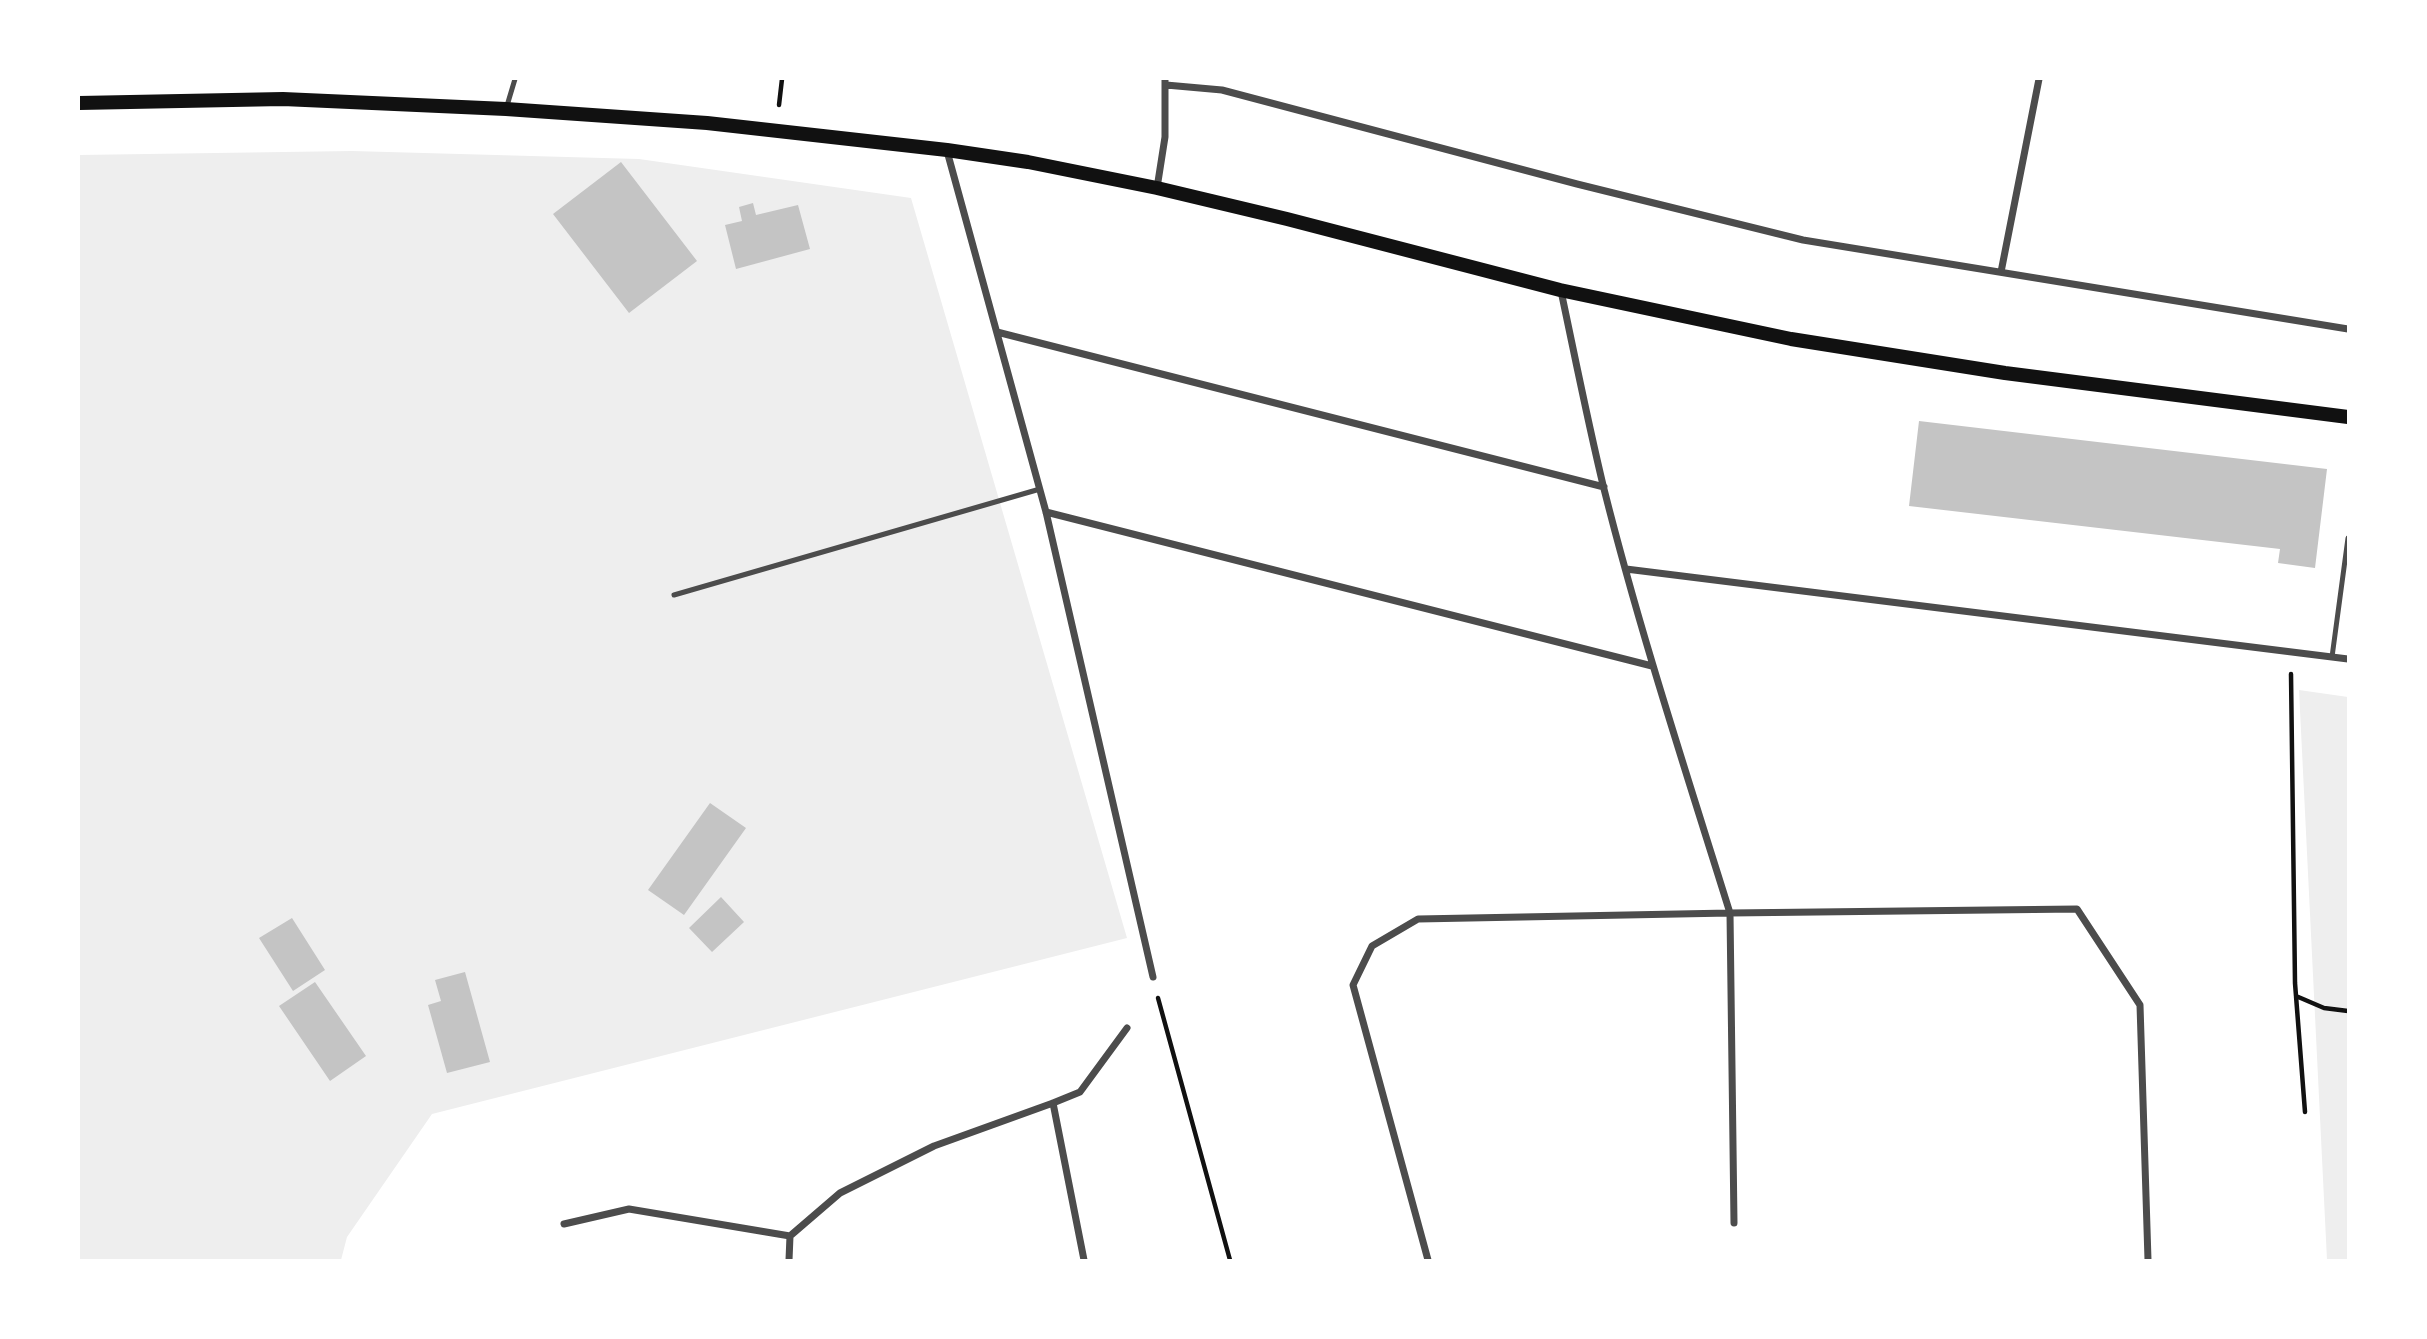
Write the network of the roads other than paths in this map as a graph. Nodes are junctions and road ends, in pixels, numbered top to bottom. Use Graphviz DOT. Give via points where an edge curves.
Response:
graph roads {
  1 [pos="515,79"];
  2 [pos="2039,79"];
  3 [pos="1165,82"];
  4 [pos="79,103"];
  5 [pos="506,109"];
  6 [pos="947,150"];
  7 [pos="1157,188"];
  8 [pos="2001,272"];
  9 [pos="1560,290"];
  10 [pos="2348,329"];
  11 [pos="997,332"];
  12 [pos="2348,417"];
  13 [pos="1604,487"];
  14 [pos="1040,488"];
  15 [pos="1046,512"];
  16 [pos="2348,538"];
  17 [pos="1626,569"];
  18 [pos="674,595"];
  19 [pos="2332,657"];
  20 [pos="2348,659"];
  21 [pos="1652,666"];
  22 [pos="1730,913"];
  23 [pos="1153,977"];
  24 [pos="1126,1028"];
  25 [pos="1053,1103"];
  26 [pos="1734,1223"];
  27 [pos="564,1224"];
  28 [pos="790,1236"];
  29 [pos="789,1260"];
  30 [pos="1084,1260"];
  31 [pos="1428,1260"];
  32 [pos="2148,1260"];
  1 -- 5 [label="lane"];
  2 -- 8 [label="street"];
  3 -- 7 [label="street" via="1165,137"];
  3 -- 8 [label="street" via="1223,90 1803,240"];
  4 -- 5 [label="main road" via="283,99"];
  5 -- 6 [label="main road" via="707,123"];
  6 -- 7 [label="main road"];
  6 -- 11 [label="street"];
  7 -- 9 [label="main road"];
  8 -- 10 [label="street"];
  9 -- 12 [label="main road" via="1791,339 2006,373"];
  9 -- 13 [label="street"];
  11 -- 13 [label="street"];
  11 -- 14 [label="street"];
  13 -- 17 [label="street"];
  14 -- 15 [label="street"];
  14 -- 18 [label="lane"];
  15 -- 21 [label="street"];
  15 -- 23 [label="street"];
  16 -- 19 [label="lane"];
  17 -- 19 [label="street"];
  17 -- 21 [label="street"];
  19 -- 20 [label="street"];
  21 -- 22 [label="street"];
  22 -- 26 [label="street"];
  22 -- 31 [label="street" via="1418,919 1372,946 1353,985"];
  22 -- 32 [label="street" via="2077,909 2140,1005"];
  24 -- 25 [label="street" via="1080,1091"];
  25 -- 28 [label="street" via="934,1146 863,1181 840,1193"];
  25 -- 30 [label="street"];
  27 -- 28 [label="street" via="629,1209"];
  28 -- 29 [label="street"];
}
